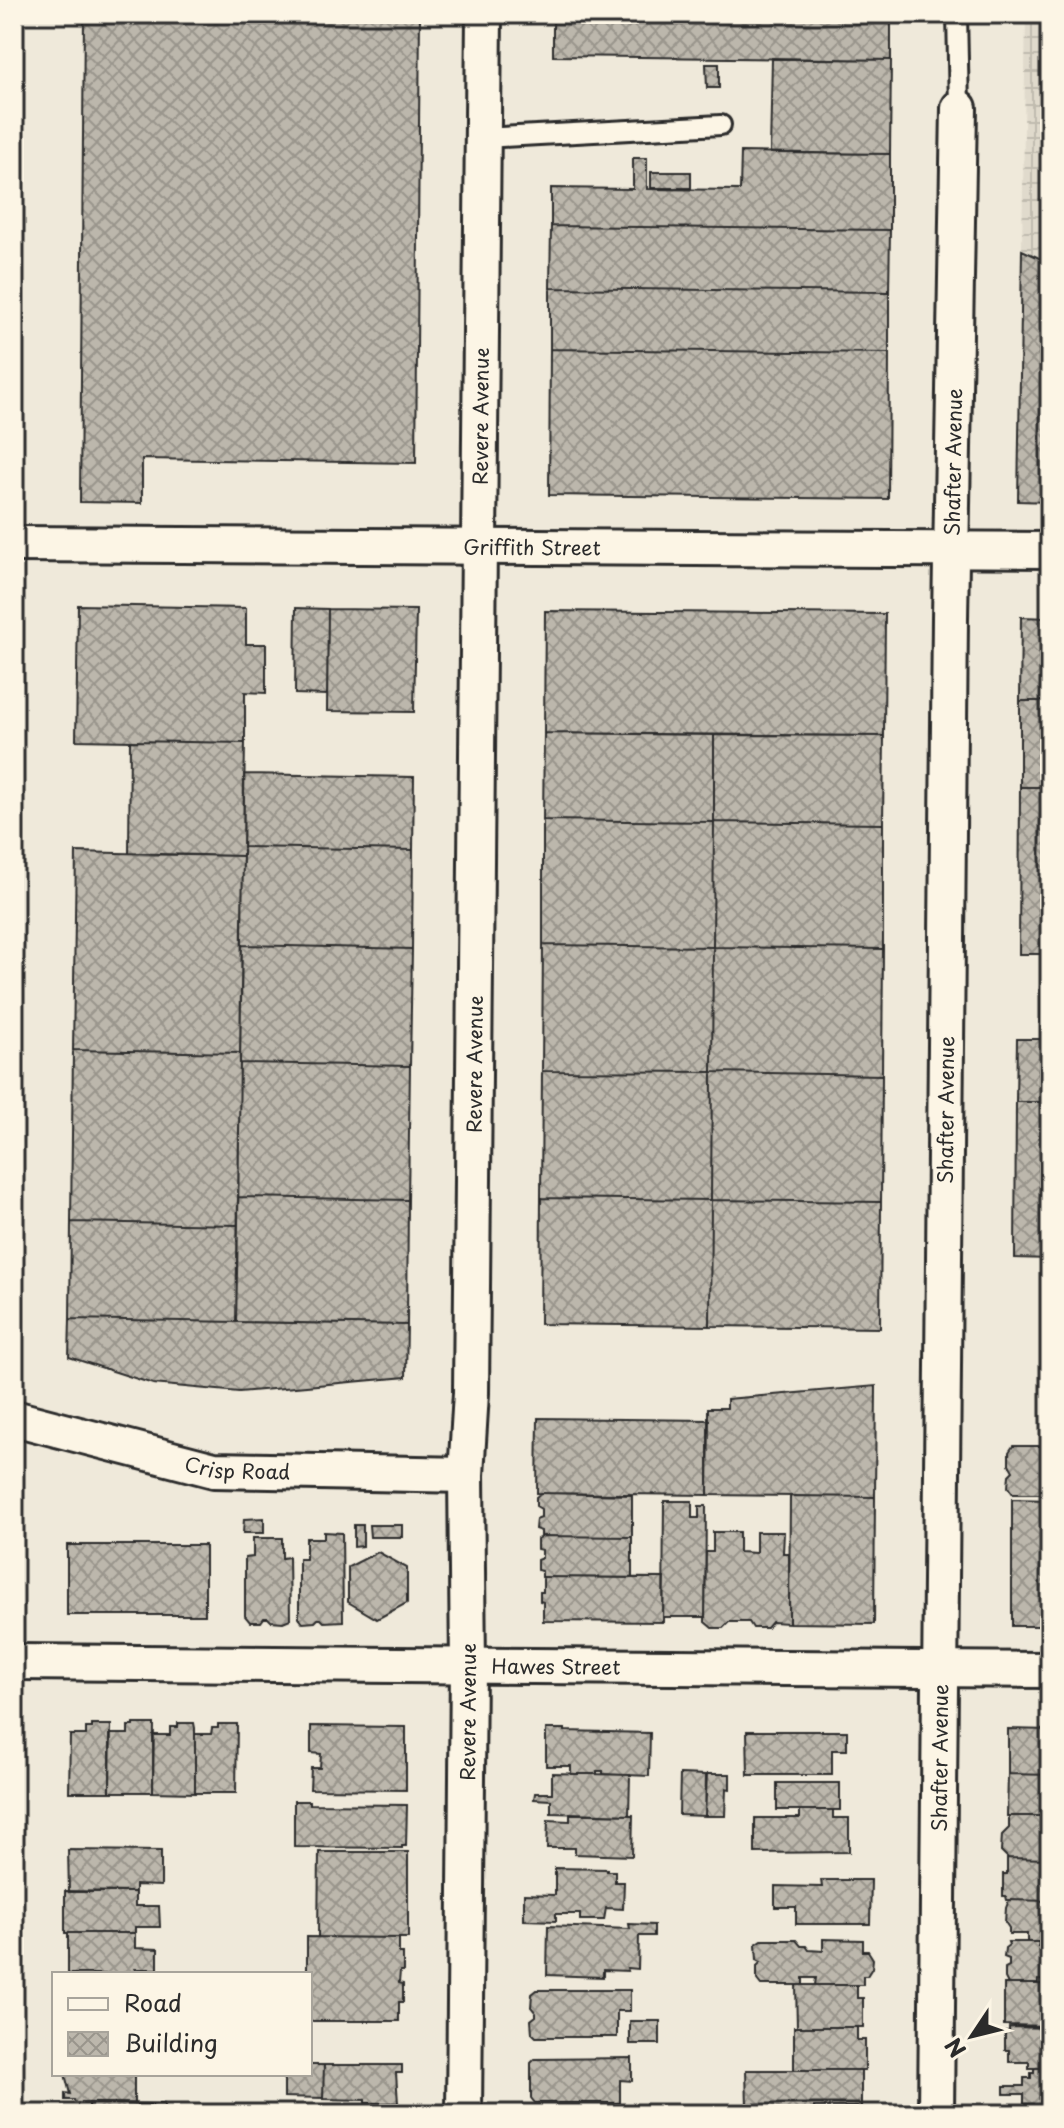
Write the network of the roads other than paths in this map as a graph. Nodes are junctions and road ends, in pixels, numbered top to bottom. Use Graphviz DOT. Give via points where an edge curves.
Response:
graph roads {
  1 [pos="484,14"];
  2 [pos="957,14"];
  3 [pos="959,108"];
  4 [pos="721,125"];
  5 [pos="483,138"];
  6 [pos="14,544"];
  7 [pos="479,547"];
  8 [pos="951,549"];
  9 [pos="1050,550"];
  10 [pos="14,1418"];
  11 [pos="466,1475"];
  12 [pos="14,1662"];
  13 [pos="468,1666"];
  14 [pos="940,1669"];
  15 [pos="1050,1670"];
  16 [pos="464,2114"];
  17 [pos="936,2114"];
  1 -- 5 [label="street, Revere Avenue"];
  2 -- 3 [label="lane"];
  3 -- 8 [label="street, Shafter Avenue"];
  4 -- 5 [label="lane"];
  5 -- 7 [label="street, Revere Avenue"];
  6 -- 7 [label="street, Griffith Street"];
  7 -- 8 [label="street, Griffith Street"];
  7 -- 11 [label="street, Revere Avenue"];
  8 -- 9 [label="street, Griffith Street"];
  8 -- 14 [label="street, Shafter Avenue"];
  10 -- 11 [label="street, Crisp Road" via="214,1470"];
  11 -- 13 [label="street, Revere Avenue"];
  12 -- 13 [label="street, Hawes Street"];
  13 -- 14 [label="street, Hawes Street"];
  13 -- 16 [label="street, Revere Avenue"];
  14 -- 15 [label="street, Hawes Street"];
  14 -- 17 [label="street, Shafter Avenue"];
}
